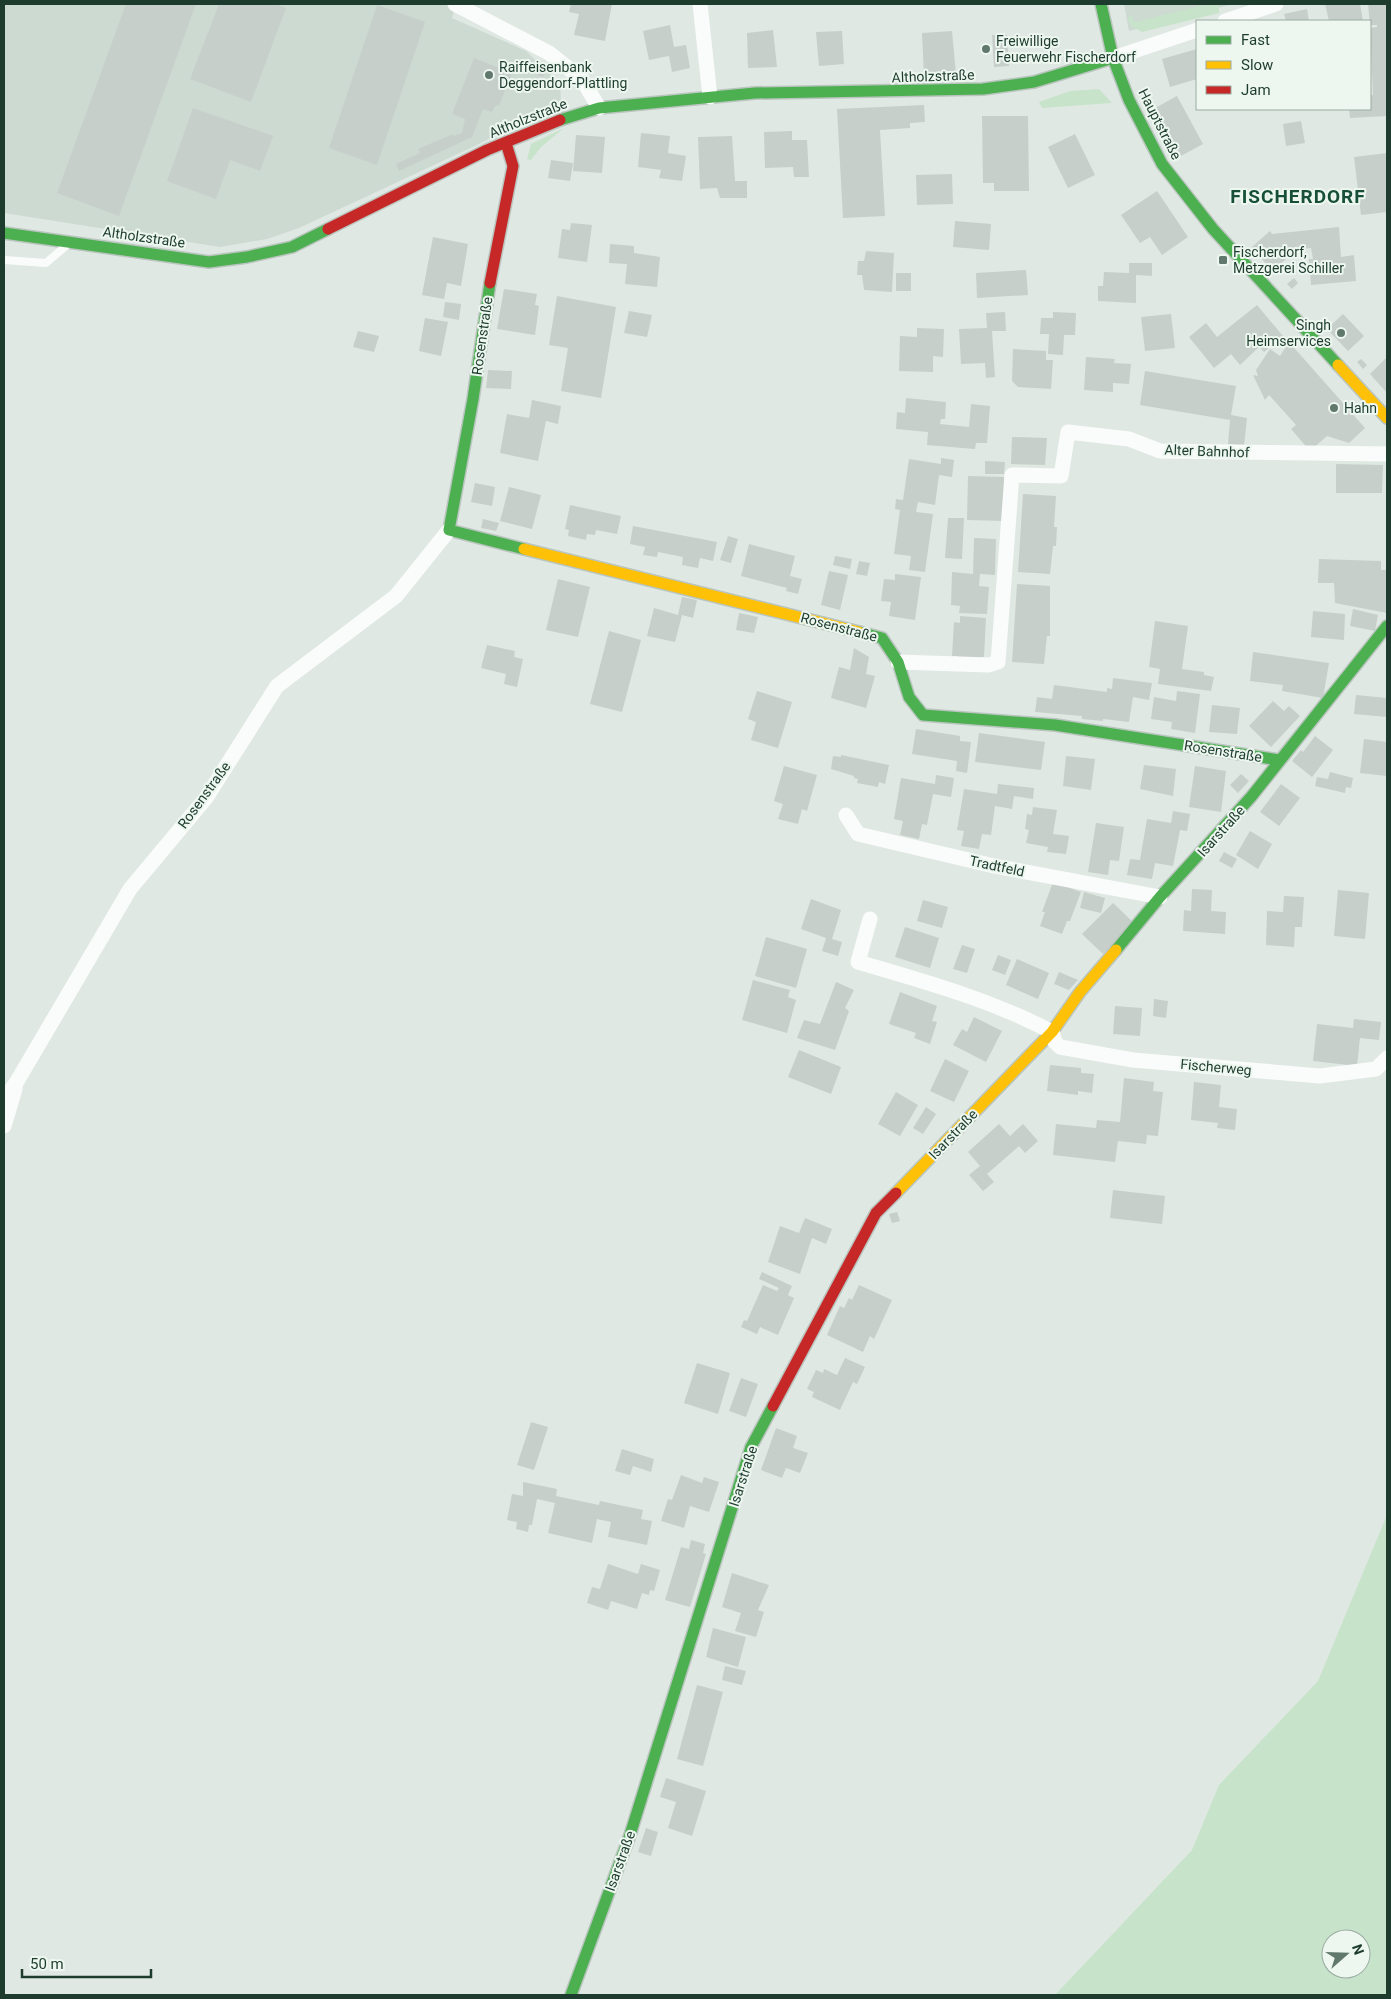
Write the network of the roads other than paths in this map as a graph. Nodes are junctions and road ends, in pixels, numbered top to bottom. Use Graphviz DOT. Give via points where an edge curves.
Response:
graph roads {
  1 [pos="455,4"];
  2 [pos="700,4"];
  3 [pos="1101,4"];
  4 [pos="1276,4"];
  5 [pos="1228,20"];
  6 [pos="1196,30"];
  7 [pos="1113,58"];
  8 [pos="710,98"];
  9 [pos="599,108"];
  10 [pos="506,143"];
  11 [pos="4,233"];
  12 [pos="72,241"];
  13 [pos="4,260"];
  14 [pos="1387,418"];
  15 [pos="1387,454"];
  16 [pos="449,530"];
  17 [pos="1387,626"];
  18 [pos="898,662"];
  19 [pos="1279,760"];
  20 [pos="846,815"];
  21 [pos="1160,897"];
  22 [pos="870,919"];
  23 [pos="1052,1032"];
  24 [pos="1387,1058"];
  25 [pos="16,1083"];
  26 [pos="4,1099"];
  27 [pos="4,1126"];
  28 [pos="571,1995"];
  1 -- 9 [label="street" via="549,53 582,80"];
  2 -- 8 [label="street"];
  3 -- 7 [label="street, Hauptstraße"];
  4 -- 5 [label="street"];
  6 -- 7 [label="street"];
  7 -- 8 [label="street, Altholzstraße" via="1034,82 982,89 755,93"];
  7 -- 14 [label="street, Hauptstraße" via="1129,100 1162,164 1214,229"];
  8 -- 9 [label="street, Altholzstraße"];
  9 -- 10 [label="street, Altholzstraße"];
  10 -- 12 [label="street, Altholzstraße" via="292,247 209,262"];
  10 -- 16 [label="street, Rosenstraße" via="512,166"];
  11 -- 12 [label="street, Altholzstraße"];
  12 -- 13 [label="lane" via="46,263"];
  15 -- 18 [label="street, Alter Bahnhof" via="1160,451 1129,438 1068,432 1061,476 1012,475 998,662 989,665"];
  16 -- 18 [label="street, Rosenstraße" via="861,631 882,638"];
  16 -- 25 [label="street, Rosenstraße" via="396,596 277,686 206,798 130,889"];
  17 -- 19 [label="street, Isarstraße"];
  18 -- 19 [label="street, Rosenstraße" via="909,697 923,715 1055,725"];
  19 -- 21 [label="street, Isarstraße" via="1251,797"];
  20 -- 21 [label="street, Tradtfeld" via="858,834 994,866"];
  21 -- 23 [label="street, Isarstraße" via="1080,992"];
  22 -- 23 [label="street" via="858,962 930,983 1034,1022"];
  23 -- 24 [label="street, Fischerweg" via="1060,1047 1133,1060 1320,1076 1376,1069"];
  23 -- 28 [label="street, Isarstraße" via="876,1213 751,1446 630,1836"];
  25 -- 26 [label="street, Rosenstraße"];
  25 -- 27 [label="street"];
}
